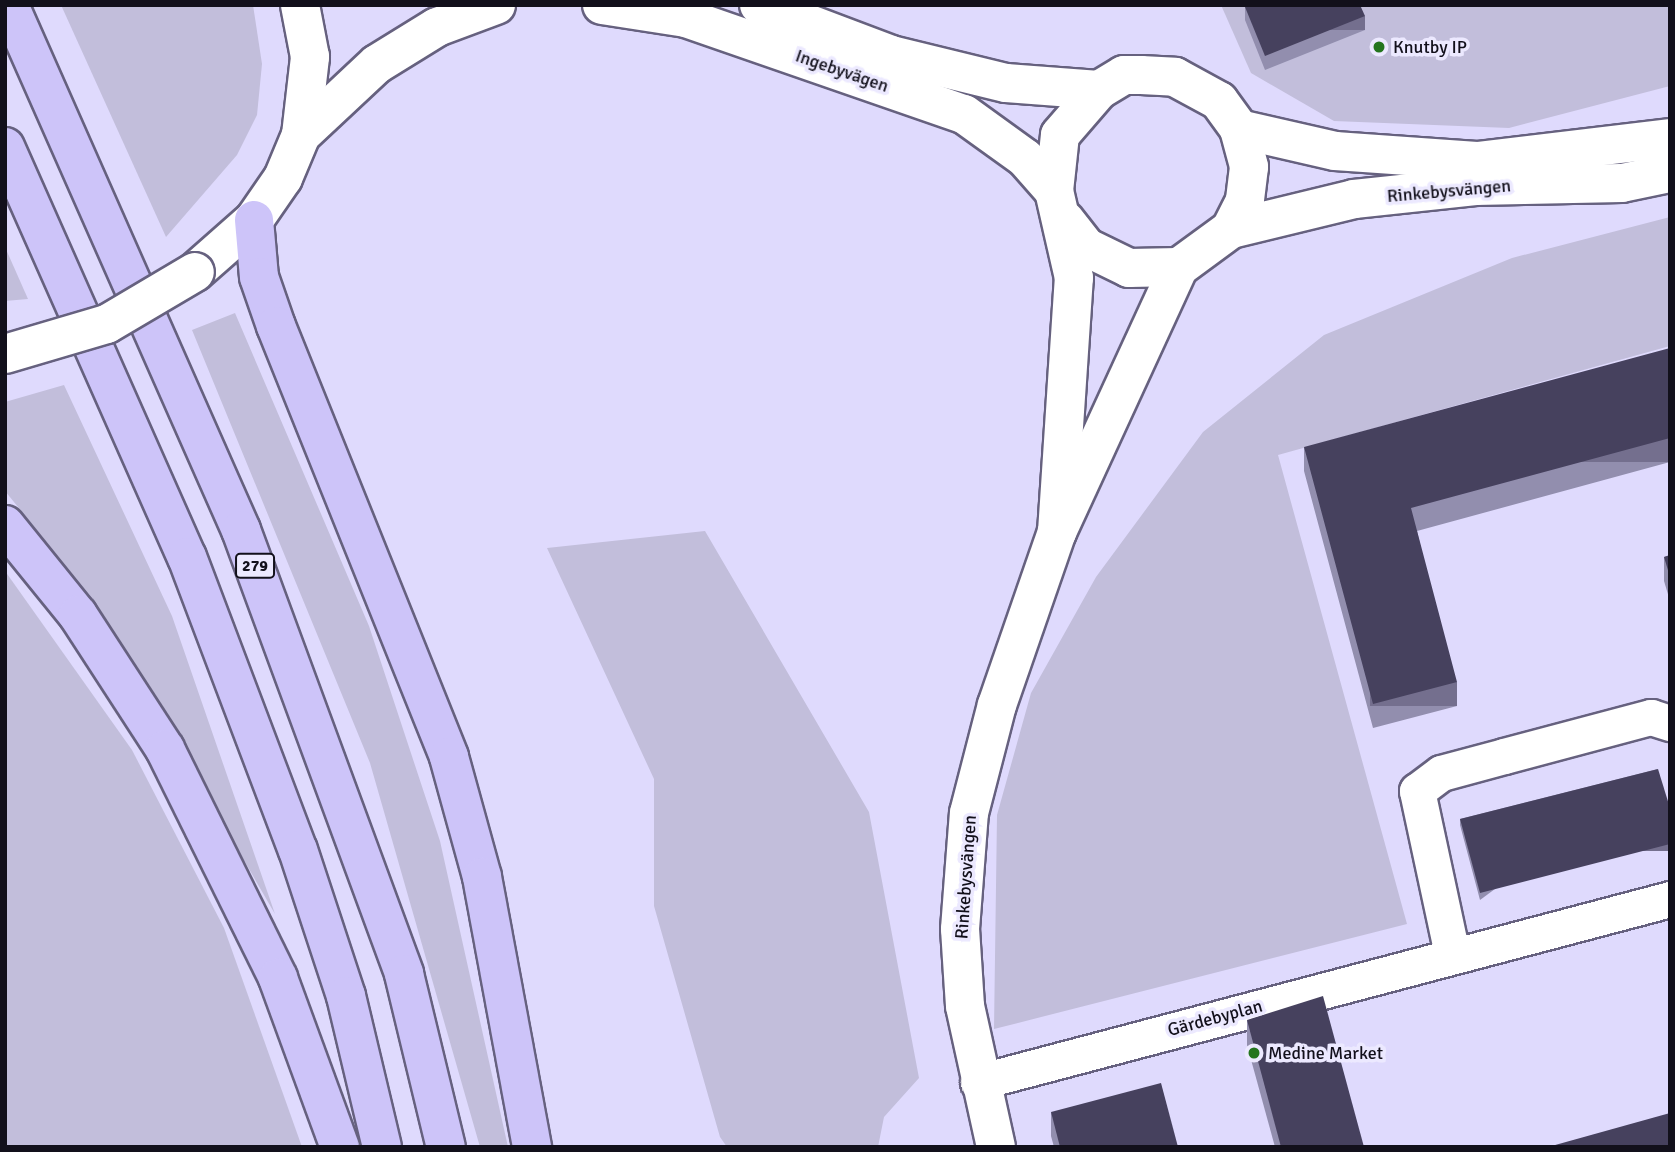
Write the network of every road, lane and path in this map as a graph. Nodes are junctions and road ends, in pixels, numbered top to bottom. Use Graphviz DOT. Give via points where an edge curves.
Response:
graph roads {
  1 [pos="9,5"];
  2 [pos="300,5"];
  3 [pos="496,5"];
  4 [pos="602,5"];
  5 [pos="759,5"];
  6 [pos="1099,90"];
  7 [pos="1239,129"];
  8 [pos="301,135"];
  9 [pos="1670,138"];
  10 [pos="5,147"];
  11 [pos="1670,173"];
  12 [pos="1060,206"];
  13 [pos="254,220"];
  14 [pos="1231,229"];
  15 [pos="1179,267"];
  16 [pos="5,354"];
  17 [pos="5,525"];
  18 [pos="1058,532"];
  19 [pos="1670,723"];
  20 [pos="1670,899"];
  21 [pos="1452,954"];
  22 [pos="978,1082"];
  23 [pos="340,1147"];
  24 [pos="382,1147"];
  25 [pos="446,1147"];
  26 [pos="532,1147"];
  27 [pos="996,1147"];
  1 -- 25 [label="highway, 279" via="256,568 404,974"];
  2 -- 8 [label="street" via="310,57"];
  3 -- 8 [label="street" via="437,27 377,64"];
  4 -- 12 [label="street, Ingebyvägen" via="686,18 964,114 1025,158"];
  5 -- 6 [label="street, Ingebyvägen" via="904,58 1006,83"];
  6 -- 7 [label="street, Rinkebysvängen" via="1124,75 1175,77 1219,101"];
  6 -- 12 [label="street, Rinkebysvängen" via="1060,135"];
  7 -- 9 [label="street, Rinkebysvängen" via="1335,151 1477,161"];
  7 -- 14 [label="street, Rinkebysvängen" via="1249,167 1245,201"];
  8 -- 13 [label="street" via="284,178"];
  10 -- 24 [label="highway" via="187,557 294,837 346,996"];
  11 -- 14 [label="street, Rinkebysvängen" via="1622,183 1475,186 1354,200"];
  12 -- 15 [label="street" via="1086,247 1129,268"];
  12 -- 18 [label="street, Rinkebysvängen" via="1074,331"];
  13 -- 16 [label="street, bridge" via="195,272 107,324"];
  13 -- 26 [label="highway" via="259,277 276,326 449,757 482,877"];
  14 -- 15 [label="street, Rinkebysvängen"];
  15 -- 18 [label="street, Rinkebysvängen"];
  17 -- 23 [label="highway" via="78,615 165,749 278,978"];
  18 -- 22 [label="street, Rinkebysvängen" via="997,705 969,813 960,929"];
  19 -- 21 [label="street" via="1651,718 1441,773 1417,791"];
  20 -- 21 [label="street, Gärdebyplan"];
  21 -- 22 [label="street, Gärdebyplan"];
  22 -- 27 [label="street, Rinkebysvängen"];
}
